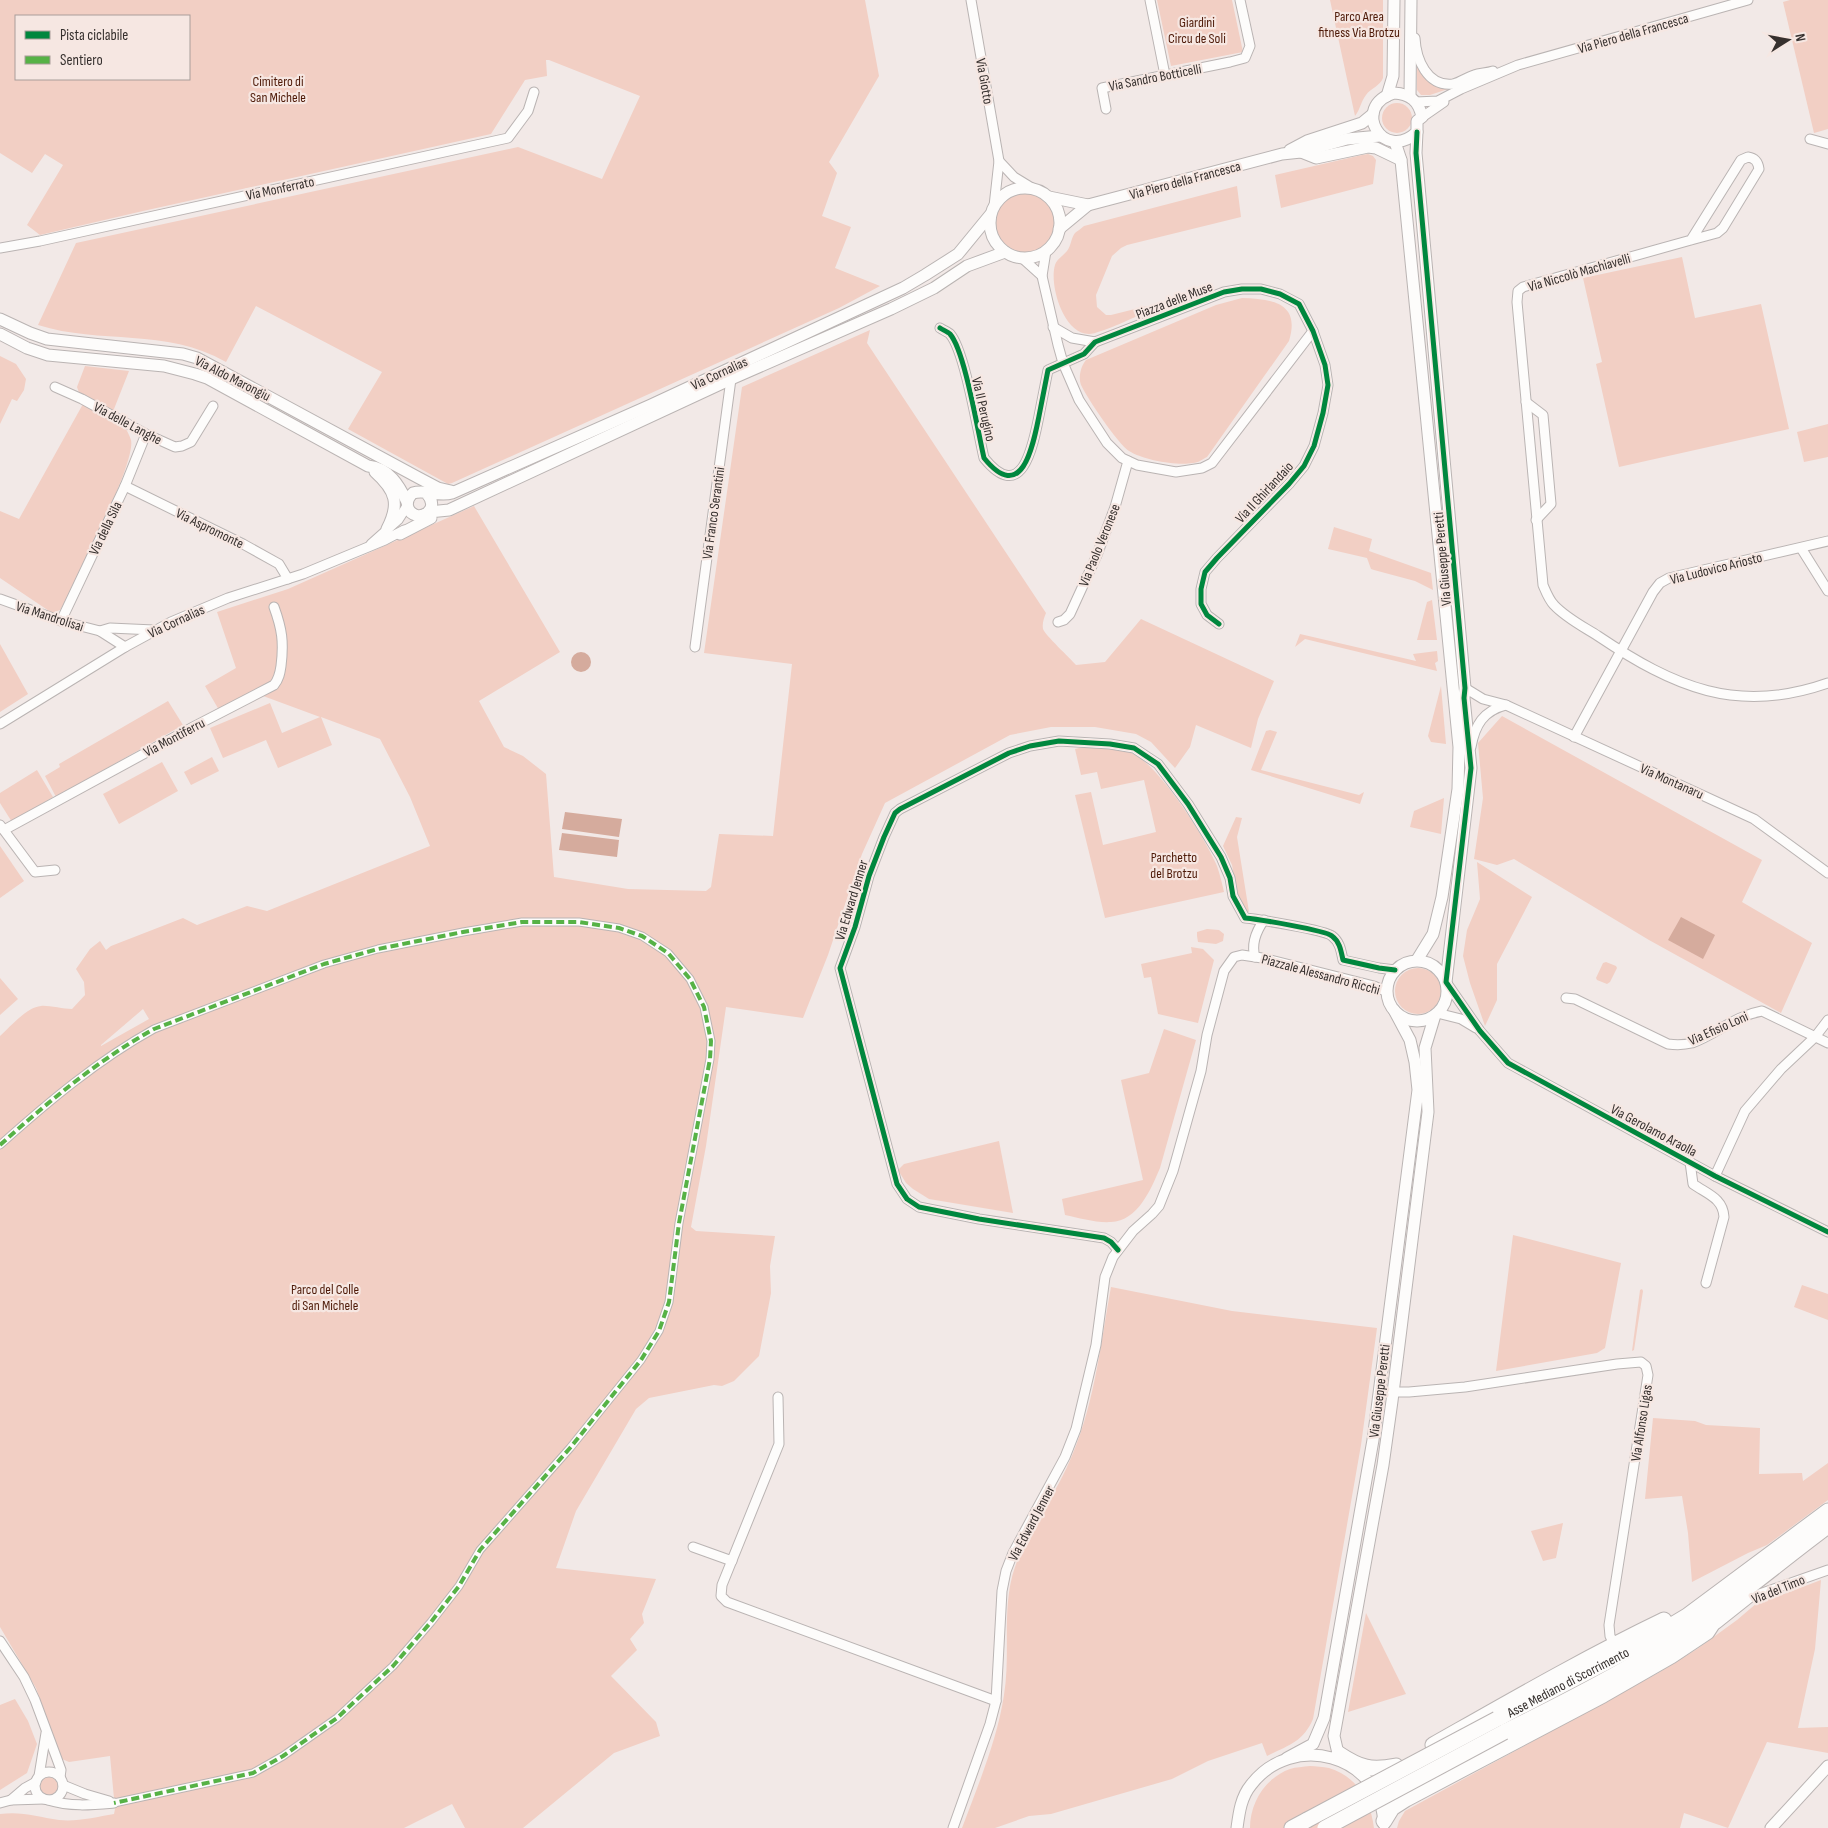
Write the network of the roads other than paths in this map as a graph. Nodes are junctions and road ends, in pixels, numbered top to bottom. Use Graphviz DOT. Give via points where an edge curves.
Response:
graph roads {
  1 [pos="971,0"];
  2 [pos="1150,0"];
  3 [pos="1240,0"];
  4 [pos="1394,0"];
  5 [pos="1411,0"];
  6 [pos="1747,0"];
  7 [pos="1411,16"];
  8 [pos="1518,65"];
  9 [pos="1165,75"];
  10 [pos="1461,89"];
  11 [pos="534,92"];
  12 [pos="1387,96"];
  13 [pos="1413,99"];
  14 [pos="1106,109"];
  15 [pos="1373,114"];
  16 [pos="1417,127"];
  17 [pos="1380,136"];
  18 [pos="1810,139"];
  19 [pos="1395,142"];
  20 [pos="1828,144"];
  21 [pos="1301,152"];
  22 [pos="1282,154"];
  23 [pos="1401,160"];
  24 [pos="999,161"];
  25 [pos="1032,188"];
  26 [pos="1049,197"];
  27 [pos="1088,205"];
  28 [pos="992,211"];
  29 [pos="1059,229"];
  30 [pos="1690,240"];
  31 [pos="0,248"];
  32 [pos="1046,251"];
  33 [pos="1005,252"];
  34 [pos="1022,258"];
  35 [pos="1042,276"];
  36 [pos="0,319"];
  37 [pos="1053,327"];
  38 [pos="940,328"];
  39 [pos="1312,331"];
  40 [pos="0,334"];
  41 [pos="1095,342"];
  42 [pos="1063,364"];
  43 [pos="731,379"];
  44 [pos="55,387"];
  45 [pos="1526,402"];
  46 [pos="212,406"];
  47 [pos="146,434"];
  48 [pos="1128,461"];
  49 [pos="368,466"];
  50 [pos="422,480"];
  51 [pos="125,486"];
  52 [pos="455,492"];
  53 [pos="427,494"];
  54 [pos="407,504"];
  55 [pos="448,510"];
  56 [pos="426,514"];
  57 [pos="1536,520"];
  58 [pos="387,530"];
  59 [pos="400,534"];
  60 [pos="1828,541"];
  61 [pos="367,547"];
  62 [pos="1801,548"];
  63 [pos="288,579"];
  64 [pos="1828,591"];
  65 [pos="0,599"];
  66 [pos="274,607"];
  67 [pos="61,621"];
  68 [pos="1058,622"];
  69 [pos="1219,624"];
  70 [pos="154,630"];
  71 [pos="100,631"];
  72 [pos="695,646"];
  73 [pos="125,647"];
  74 [pos="1620,650"];
  75 [pos="1828,683"];
  76 [pos="1465,688"];
  77 [pos="1506,705"];
  78 [pos="0,724"];
  79 [pos="1574,737"];
  80 [pos="1470,754"];
  81 [pos="2,827"];
  82 [pos="55,870"];
  83 [pos="1828,873"];
  84 [pos="1245,918"];
  85 [pos="1264,920"];
  86 [pos="1234,957"];
  87 [pos="1255,957"];
  88 [pos="1417,960"];
  89 [pos="1395,970"];
  90 [pos="1446,982"];
  91 [pos="1387,992"];
  92 [pos="1566,998"];
  93 [pos="1394,1010"];
  94 [pos="1436,1014"];
  95 [pos="1828,1020"];
  96 [pos="1480,1031"];
  97 [pos="1815,1037"];
  98 [pos="1828,1043"];
  99 [pos="0,1145"];
  100 [pos="1690,1162"];
  101 [pos="1715,1176"];
  102 [pos="1828,1232"];
  103 [pos="1118,1250"];
  104 [pos="1706,1283"];
  105 [pos="1393,1392"];
  106 [pos="778,1397"];
  107 [pos="1828,1511"];
  108 [pos="1828,1526"];
  109 [pos="693,1547"];
  110 [pos="732,1561"];
  111 [pos="1828,1570"];
  112 [pos="1724,1606"];
  113 [pos="1687,1616"];
  114 [pos="1707,1632"];
  115 [pos="0,1642"];
  116 [pos="1614,1644"];
  117 [pos="996,1701"];
  118 [pos="1501,1725"];
  119 [pos="46,1732"];
  120 [pos="1287,1758"];
  121 [pos="1342,1758"];
  122 [pos="1396,1766"];
  123 [pos="1827,1769"];
  124 [pos="38,1779"];
  125 [pos="61,1781"];
  126 [pos="1368,1781"];
  127 [pos="46,1799"];
  128 [pos="11,1800"];
  129 [pos="0,1802"];
  130 [pos="114,1803"];
  131 [pos="1384,1824"];
  132 [pos="953,1828"];
  133 [pos="1237,1828"];
  134 [pos="1292,1828"];
  135 [pos="1325,1828"];
  136 [pos="1771,1828"];
  1 -- 24 [label="street, Via Giotto"];
  2 -- 9 [label="street"];
  3 -- 9 [label="street, Via Sandro Botticelli" via="1250,46 1245,58"];
  4 -- 12 [label="street" via="1393,76"];
  5 -- 7 [label="street"];
  6 -- 8 [label="street, Via Piero della Francesca"];
  7 -- 8 [label="street, Via Piero della Francesca" via="1417,56 1426,72 1436,81 1452,84 1475,74"];
  7 -- 13 [label="street"];
  8 -- 10 [label="street, Via Piero della Francesca"];
  9 -- 14 [label="street, Via Sandro Botticelli" via="1102,88"];
  10 -- 13 [label="street, Via Piero della Francesca" via="1438,101"];
  10 -- 16 [label="street, Via Piero della Francesca"];
  11 -- 31 [label="street, Via Monferrato" via="528,110 508,138"];
  12 -- 13 [label="street" via="1394,93"];
  12 -- 15 [label="street" via="1380,100"];
  13 -- 16 [label="street" via="1422,117"];
  15 -- 17 [label="street"];
  15 -- 22 [label="street, Via Piero della Francesca" via="1362,123"];
  16 -- 19 [label="street" via="1411,138"];
  16 -- 76 [label="street, Via Giuseppe Peretti" via="1417,162"];
  17 -- 19 [label="street"];
  17 -- 21 [label="street, Via Piero della Francesca" via="1347,139"];
  18 -- 20 [label="street"];
  19 -- 23 [label="street, Via Giuseppe Peretti"];
  21 -- 22 [label="street, Via Piero della Francesca"];
  21 -- 23 [label="street" via="1316,158 1368,147"];
  22 -- 27 [label="street, Via Piero della Francesca"];
  23 -- 88 [label="street, Via Giuseppe Peretti" via="1459,748 1458,789 1442,897 1433,934"];
  24 -- 25 [label="street" via="1014,177"];
  24 -- 28 [label="street, Via Giotto"];
  25 -- 26 [label="street"];
  25 -- 28 [label="street" via="1012,190 1000,198"];
  26 -- 27 [label="street, Via Piero della Francesca"];
  26 -- 29 [label="street" via="1058,212"];
  27 -- 29 [label="street, Via Piero della Francesca"];
  28 -- 33 [label="street" via="992,236"];
  28 -- 52 [label="street, Via Cornalias" via="958,254 903,288"];
  29 -- 32 [label="street" via="1055,241"];
  30 -- 30 [label="street, Via Niccolò Machiavelli" via="1717,233 1723,228 1759,169 1755,159 1741,160"];
  30 -- 45 [label="street, Via Niccolò Machiavelli" via="1528,285 1518,292 1516,302"];
  32 -- 34 [label="street"];
  32 -- 35 [label="street"];
  33 -- 34 [label="street"];
  33 -- 43 [label="street, Via Cornalias" via="966,266 934,288 891,309"];
  34 -- 35 [label="street"];
  35 -- 37 [label="street"];
  36 -- 50 [label="street, Via Aldo Marongiu" via="47,338 197,358"];
  37 -- 41 [label="street" via="1072,338"];
  37 -- 42 [label="street"];
  38 -- 42 [label="street, Via Il Perugino" via="950,334 958,349 984,458 1002,474 1013,474 1028,460 1048,370"];
  39 -- 41 [label="street, Piazza delle Muse" via="1299,304 1261,289 1242,289 1224,292"];
  39 -- 48 [label="street" via="1212,463 1176,472 1137,466"];
  39 -- 69 [label="street, Via Il Ghirlandaio" via="1325,364 1328,385 1314,446 1304,466 1289,484 1205,572 1201,604 1207,615"];
  40 -- 49 [label="street, Via Aldo Marongiu" via="48,355 164,366 196,374"];
  41 -- 42 [label="street, Piazza delle Muse" via="1084,354"];
  42 -- 48 [label="street" via="1107,443"];
  43 -- 55 [label="street, Via Cornalias"];
  43 -- 72 [label="street, Via Franco Serantini"];
  44 -- 47 [label="street, Via delle Langhe"];
  45 -- 57 [label="street, Via Niccolò Machiavelli"];
  45 -- 57 [label="street" via="1543,415 1551,504"];
  46 -- 47 [label="street, Via delle Langhe" via="191,442 182,446 175,447"];
  47 -- 51 [label="street, Via della Sila"];
  48 -- 68 [label="street, Via Paolo Veronese" via="1097,556 1070,614"];
  49 -- 54 [label="street, Via Aldo Marongiu" via="375,466 392,476"];
  49 -- 58 [label="street" via="389,486 394,498 394,514"];
  50 -- 52 [label="street, Via Aldo Marongiu"];
  50 -- 53 [label="street"];
  51 -- 63 [label="street, Via Aspromonte" via="280,564"];
  51 -- 67 [label="street, Via della Sila"];
  52 -- 53 [label="street, Via Cornalias"];
  53 -- 54 [label="street" via="413,493"];
  53 -- 56 [label="street" via="432,501"];
  54 -- 56 [label="street" via="414,515"];
  54 -- 58 [label="street, Via Cornalias" via="398,520"];
  55 -- 56 [label="street, Via Cornalias"];
  55 -- 59 [label="street"];
  56 -- 59 [label="street, Via Cornalias"];
  57 -- 74 [label="street, Via Niccolò Machiavelli" via="1543,585 1548,597 1554,606"];
  58 -- 61 [label="street, Via Cornalias"];
  59 -- 61 [label="street, Via Cornalias"];
  60 -- 62 [label="street, Via Ludovico Ariosto"];
  61 -- 63 [label="street, Via Cornalias"];
  62 -- 64 [label="street"];
  62 -- 74 [label="street, Via Ludovico Ariosto" via="1669,578 1660,583"];
  63 -- 70 [label="street, Via Cornalias" via="228,598"];
  65 -- 67 [label="street, Via Mandrolisai"];
  66 -- 81 [label="street, Via Montiferru" via="283,640 279,674 274,685"];
  67 -- 71 [label="street, Via Mandrolisai"];
  70 -- 71 [label="street, Via Mandrolisai" via="110,628"];
  70 -- 73 [label="street, Via Cornalias"];
  71 -- 73 [label="street, Via Mandrolisai"];
  73 -- 78 [label="street, Via Cornalias"];
  74 -- 75 [label="street, Via Niccolò Machiavelli" via="1683,683 1730,696 1773,696"];
  74 -- 79 [label="street, Via Ludovico Ariosto"];
  76 -- 77 [label="street, Via Montanaru" via="1483,699"];
  76 -- 80 [label="street, Via Giuseppe Peretti"];
  77 -- 79 [label="street, Via Montanaru"];
  77 -- 80 [label="street" via="1490,712 1476,726"];
  79 -- 83 [label="street, Via Montanaru" via="1754,819"];
  80 -- 90 [label="street, Via Giuseppe Peretti" via="1469,790"];
  81 -- 82 [label="street" via="35,872"];
  84 -- 85 [label="street, Piazzale Alessandro Ricchi"];
  84 -- 103 [label="street, Via Edward Jenner" via="1233,896 1221,857 1158,764 1134,748 1110,744 1059,741 1030,746 1009,753 900,809 895,813 869,876 840,968 897,1184 907,1199 919,1207 1104,1238"];
  85 -- 87 [label="street, Piazzale Alessandro Ricchi" via="1257,930 1253,950"];
  85 -- 89 [label="street, Piazzale Alessandro Ricchi" via="1332,935 1340,945 1343,960"];
  86 -- 87 [label="street, Piazzale Alessandro Ricchi"];
  86 -- 103 [label="street, Via Edward Jenner" via="1224,971 1173,1171 1159,1206"];
  87 -- 91 [label="street, Piazzale Alessandro Ricchi"];
  88 -- 89 [label="street"];
  88 -- 90 [label="street" via="1433,965"];
  89 -- 91 [label="street"];
  90 -- 94 [label="street, Via Giuseppe Peretti" via="1445,1002"];
  90 -- 96 [label="street"];
  91 -- 93 [label="street, Via Giuseppe Peretti"];
  92 -- 97 [label="street, Via Efisio Loni" via="1576,999 1668,1044 1692,1043 1737,1018 1762,1011"];
  93 -- 94 [label="street" via="1414,1021"];
  93 -- 120 [label="street, Via Giuseppe Peretti" via="1410,1040 1418,1090 1373,1440 1324,1718 1313,1744"];
  94 -- 96 [label="street" via="1461,1019"];
  94 -- 105 [label="street, Via Giuseppe Peretti" via="1425,1048 1428,1112"];
  95 -- 97 [label="street"];
  96 -- 100 [label="street, Via Gerolamo Araolla" via="1508,1063"];
  97 -- 98 [label="street, Via Efisio Loni"];
  97 -- 101 [label="street" via="1781,1069 1745,1112"];
  99 -- 130 [label="street" via="75,1082 154,1029 324,964 522,922 609,926 642,936 660,947 690,979 704,1007 711,1041 708,1076 669,1302 659,1331 641,1360 570,1448 480,1550 459,1586 394,1666 337,1718 283,1756 253,1772"];
  100 -- 101 [label="street, Via Gerolamo Araolla"];
  100 -- 104 [label="street" via="1693,1184 1723,1208 1724,1217"];
  101 -- 102 [label="street, Via Gerolamo Araolla"];
  103 -- 117 [label="street, Via Edward Jenner" via="1105,1277 1096,1345 1076,1429 1065,1457 1006,1571"];
  105 -- 116 [label="street, Via Alfonso Ligas" via="1465,1387 1617,1364 1641,1362 1646,1366 1648,1375 1609,1625"];
  105 -- 121 [label="street, Via Giuseppe Peretti" via="1334,1736"];
  106 -- 110 [label="street" via="779,1444"];
  107 -- 113 [label="highway, Asse Mediano di Scorrimento"];
  108 -- 112 [label="highway, Asse Mediano di Scorrimento"];
  109 -- 110 [label="street"];
  110 -- 117 [label="street" via="722,1585 721,1596 727,1602"];
  111 -- 114 [label="street, Via del Timo" via="1752,1597"];
  112 -- 114 [label="highway"];
  112 -- 118 [label="highway, Asse Mediano di Scorrimento" via="1639,1662"];
  113 -- 116 [label="highway" via="1669,1618"];
  113 -- 118 [label="highway, Asse Mediano di Scorrimento"];
  114 -- 131 [label="highway" via="1603,1696 1406,1799 1392,1808"];
  115 -- 119 [label="street" via="24,1677"];
  116 -- 122 [label="highway"];
  117 -- 132 [label="street, Via Edward Jenner"];
  118 -- 134 [label="highway, Asse Mediano di Scorrimento, bridge"];
  118 -- 135 [label="highway, Asse Mediano di Scorrimento, bridge"];
  119 -- 124 [label="street"];
  119 -- 125 [label="street" via="61,1770"];
  120 -- 121 [label="street" via="1306,1754"];
  120 -- 133 [label="street, Via Giuseppe Peretti" via="1266,1769 1250,1785 1240,1806"];
  121 -- 122 [label="highway" via="1368,1769"];
  121 -- 126 [label="street"];
  122 -- 126 [label="highway"];
  123 -- 136 [label="street"];
  124 -- 125 [label="street" via="52,1772"];
  124 -- 127 [label="street" via="37,1793"];
  124 -- 128 [label="street"];
  125 -- 127 [label="street" via="62,1790 57,1797"];
  125 -- 130 [label="street" via="85,1794"];
  126 -- 131 [label="street" via="1379,1800"];
  127 -- 128 [label="street"];
  127 -- 130 [label="street" via="63,1805"];
  128 -- 129 [label="street"];
}
